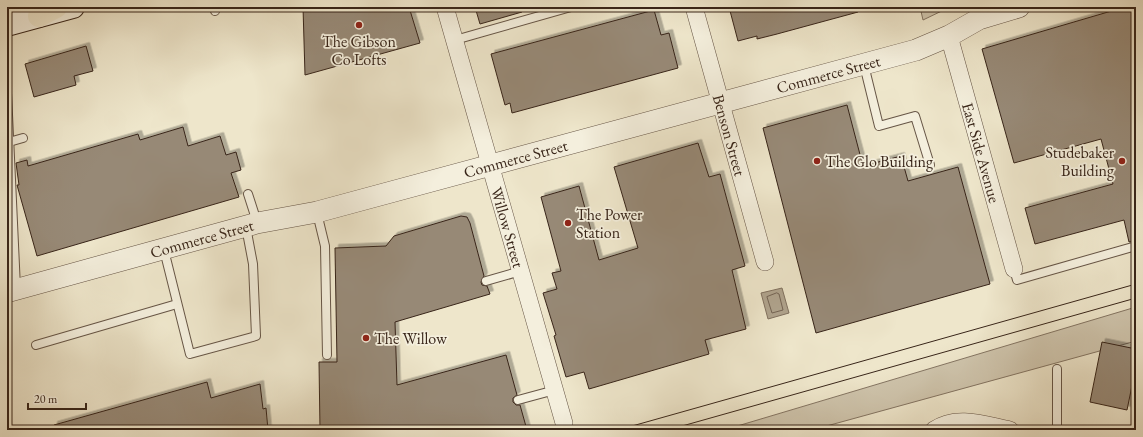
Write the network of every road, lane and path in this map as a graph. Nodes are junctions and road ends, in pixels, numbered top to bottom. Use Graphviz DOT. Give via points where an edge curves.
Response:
graph roads {
  1 [pos="73,7"];
  2 [pos="445,7"];
  3 [pos="571,7"];
  4 [pos="694,7"];
  5 [pos="1019,7"];
  6 [pos="48,12"];
  7 [pos="7,25"];
  8 [pos="949,36"];
  9 [pos="454,40"];
  10 [pos="863,64"];
  11 [pos="7,93"];
  12 [pos="721,102"];
  13 [pos="22,138"];
  14 [pos="9,142"];
  15 [pos="490,165"];
  16 [pos="930,166"];
  17 [pos="248,194"];
  18 [pos="317,212"];
  19 [pos="251,224"];
  20 [pos="1136,246"];
  21 [pos="164,249"];
  22 [pos="766,262"];
  23 [pos="1014,268"];
  24 [pos="521,271"];
  25 [pos="486,281"];
  26 [pos="12,291"];
  27 [pos="177,304"];
  28 [pos="36,344"];
  29 [pos="327,355"];
  30 [pos="1057,369"];
  31 [pos="554,390"];
  32 [pos="518,400"];
  33 [pos="564,423"];
  34 [pos="935,429"];
  35 [pos="1010,430"];
  36 [pos="1058,430"];
  1 -- 6 [label="main road"];
  2 -- 9 [label="street, Willow Street"];
  3 -- 9 [label="lane"];
  4 -- 12 [label="street, Benson Street"];
  5 -- 8 [label="street, Commerce Street" via="979,19"];
  6 -- 7 [label="main road"];
  8 -- 10 [label="street, Commerce Street" via="916,50"];
  8 -- 23 [label="street, East Side Avenue"];
  9 -- 15 [label="street, Willow Street"];
  10 -- 12 [label="street, Commerce Street"];
  10 -- 16 [label="lane" via="879,126 915,116"];
  11 -- 14 [label="lane"];
  12 -- 15 [label="street, Commerce Street"];
  12 -- 22 [label="street, Benson Street"];
  13 -- 14 [label="lane"];
  14 -- 26 [label="lane"];
  15 -- 18 [label="street, Commerce Street"];
  15 -- 24 [label="street, Willow Street"];
  17 -- 19 [label="lane"];
  18 -- 19 [label="street, Commerce Street"];
  18 -- 29 [label="lane" via="325,246"];
  19 -- 21 [label="street, Commerce Street"];
  19 -- 27 [label="lane" via="256,336 190,354"];
  20 -- 23 [label="lane" via="1017,280"];
  21 -- 26 [label="street, Commerce Street"];
  21 -- 27 [label="lane"];
  24 -- 25 [label="lane"];
  24 -- 31 [label="street, Willow Street"];
  27 -- 28 [label="lane"];
  30 -- 36 [label="lane"];
  31 -- 32 [label="lane"];
  31 -- 33 [label="street, Willow Street"];
  34 -- 35 [label="street" via="951,422 965,421"];
}
